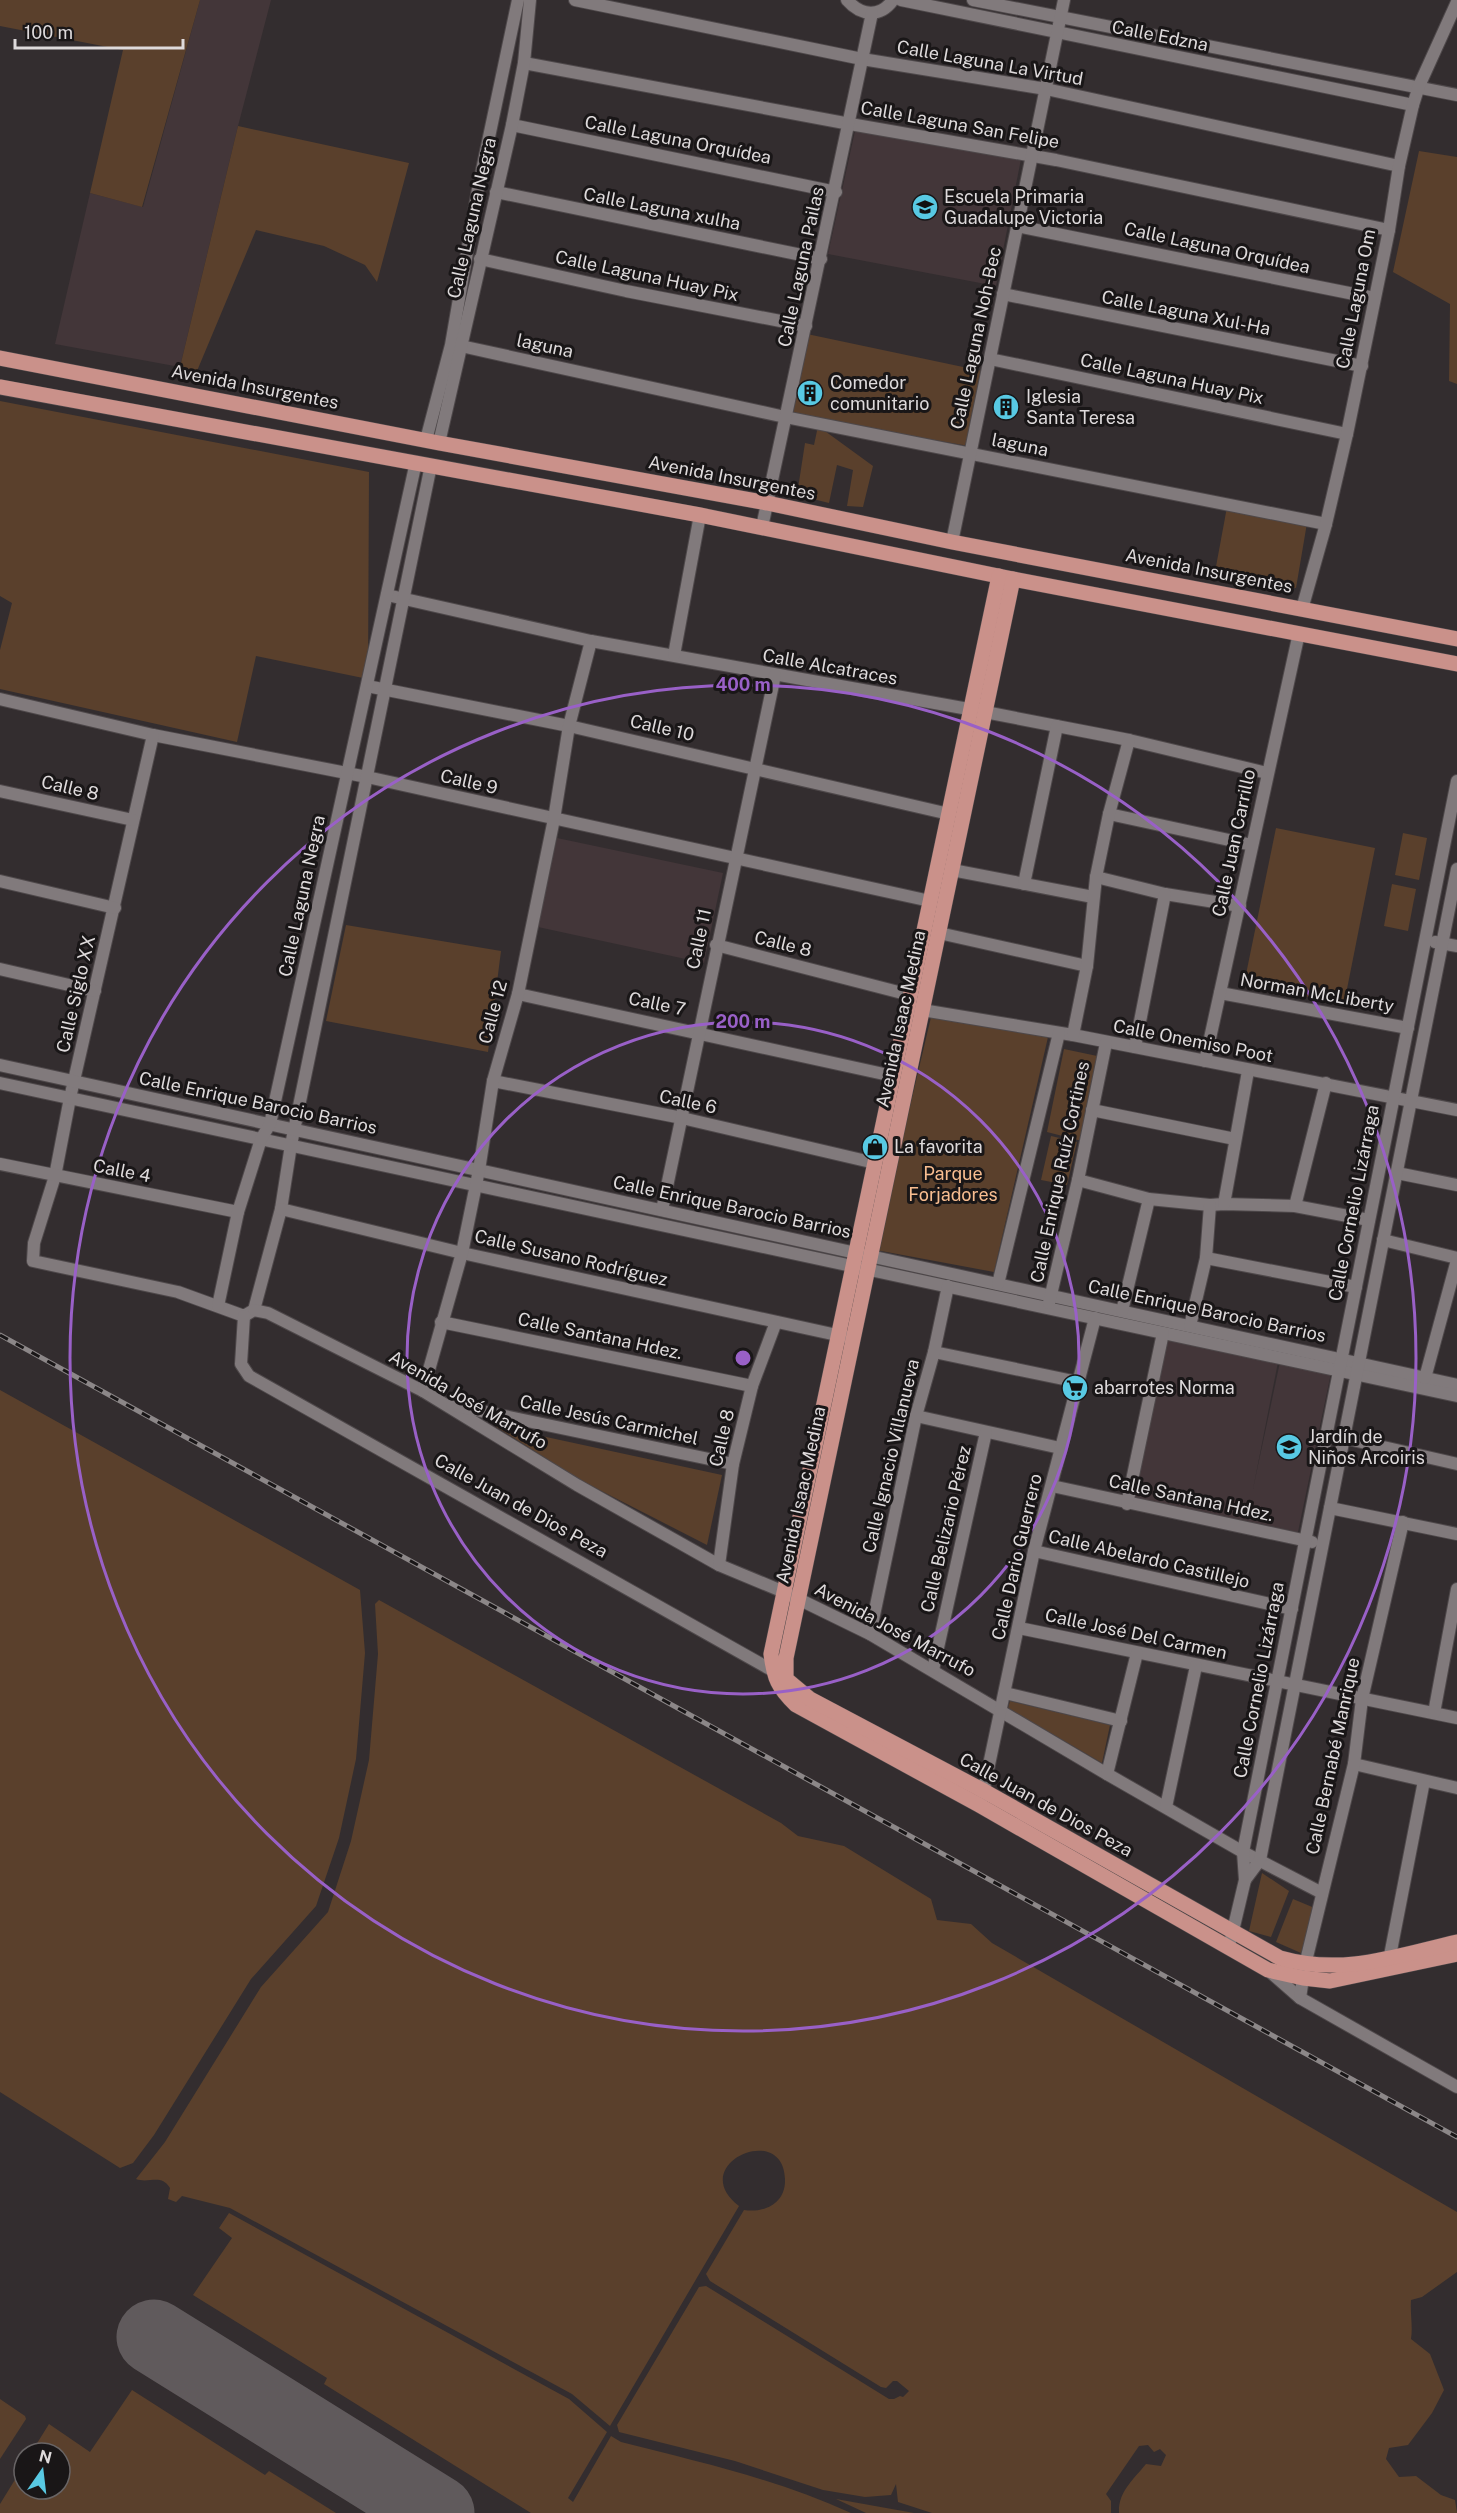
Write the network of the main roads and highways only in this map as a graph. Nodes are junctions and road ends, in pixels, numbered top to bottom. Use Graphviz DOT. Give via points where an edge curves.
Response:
graph roads {
  1 [pos="0,357"];
  2 [pos="0,387"];
  3 [pos="158,388"];
  4 [pos="153,414"];
  5 [pos="311,418"];
  6 [pos="306,442"];
  7 [pos="1137,577"];
  8 [pos="1006,578"];
  9 [pos="1133,602"];
  10 [pos="1457,639"];
  11 [pos="1457,664"];
  12 [pos="978,711"];
  13 [pos="913,1004"];
  14 [pos="862,1261"];
  15 [pos="829,1418"];
  16 [pos="780,1675"];
  17 [pos="982,1798"];
  18 [pos="1457,1942"];
  19 [pos="1457,1954"];
  20 [pos="1388,1964"];
  21 [pos="1304,1972"];
  1 -- 3 [label="main road, Avenida Insurgentes"];
  2 -- 4 [label="main road"];
  3 -- 4 [label="main road"];
  3 -- 5 [label="main road, Avenida Insurgentes"];
  4 -- 6 [label="main road"];
  5 -- 6 [label="main road"];
  5 -- 7 [label="main road, Avenida Insurgentes"];
  6 -- 8 [label="main road" via="762,527"];
  7 -- 9 [label="main road"];
  7 -- 10 [label="main road, Avenida Insurgentes"];
  8 -- 9 [label="main road"];
  8 -- 12 [label="main road, Avenida Isaac Medina"];
  9 -- 11 [label="main road"];
  12 -- 13 [label="main road, Avenida Isaac Medina" via="949,814"];
  12 -- 13 [label="main road, Avenida Isaac Medina" via="939,933"];
  13 -- 14 [label="main road, Avenida Isaac Medina"];
  13 -- 14 [label="main road, Avenida Isaac Medina" via="875,1163"];
  14 -- 15 [label="main road, Avenida Isaac Medina"];
  15 -- 16 [label="main road, Avenida Isaac Medina" via="798,1599"];
  15 -- 16 [label="main road, Avenida Isaac Medina" via="771,1654"];
  16 -- 17 [label="main road, Calle Juan de Dios Peza" via="781,1691 796,1705"];
  17 -- 21 [label="main road, Calle Juan de Dios Peza"];
  17 -- 21 [label="main road, Calle Juan de Dios Peza" via="1268,1970"];
  18 -- 20 [label="main road"];
  19 -- 20 [label="main road"];
  20 -- 21 [label="main road"];
}
